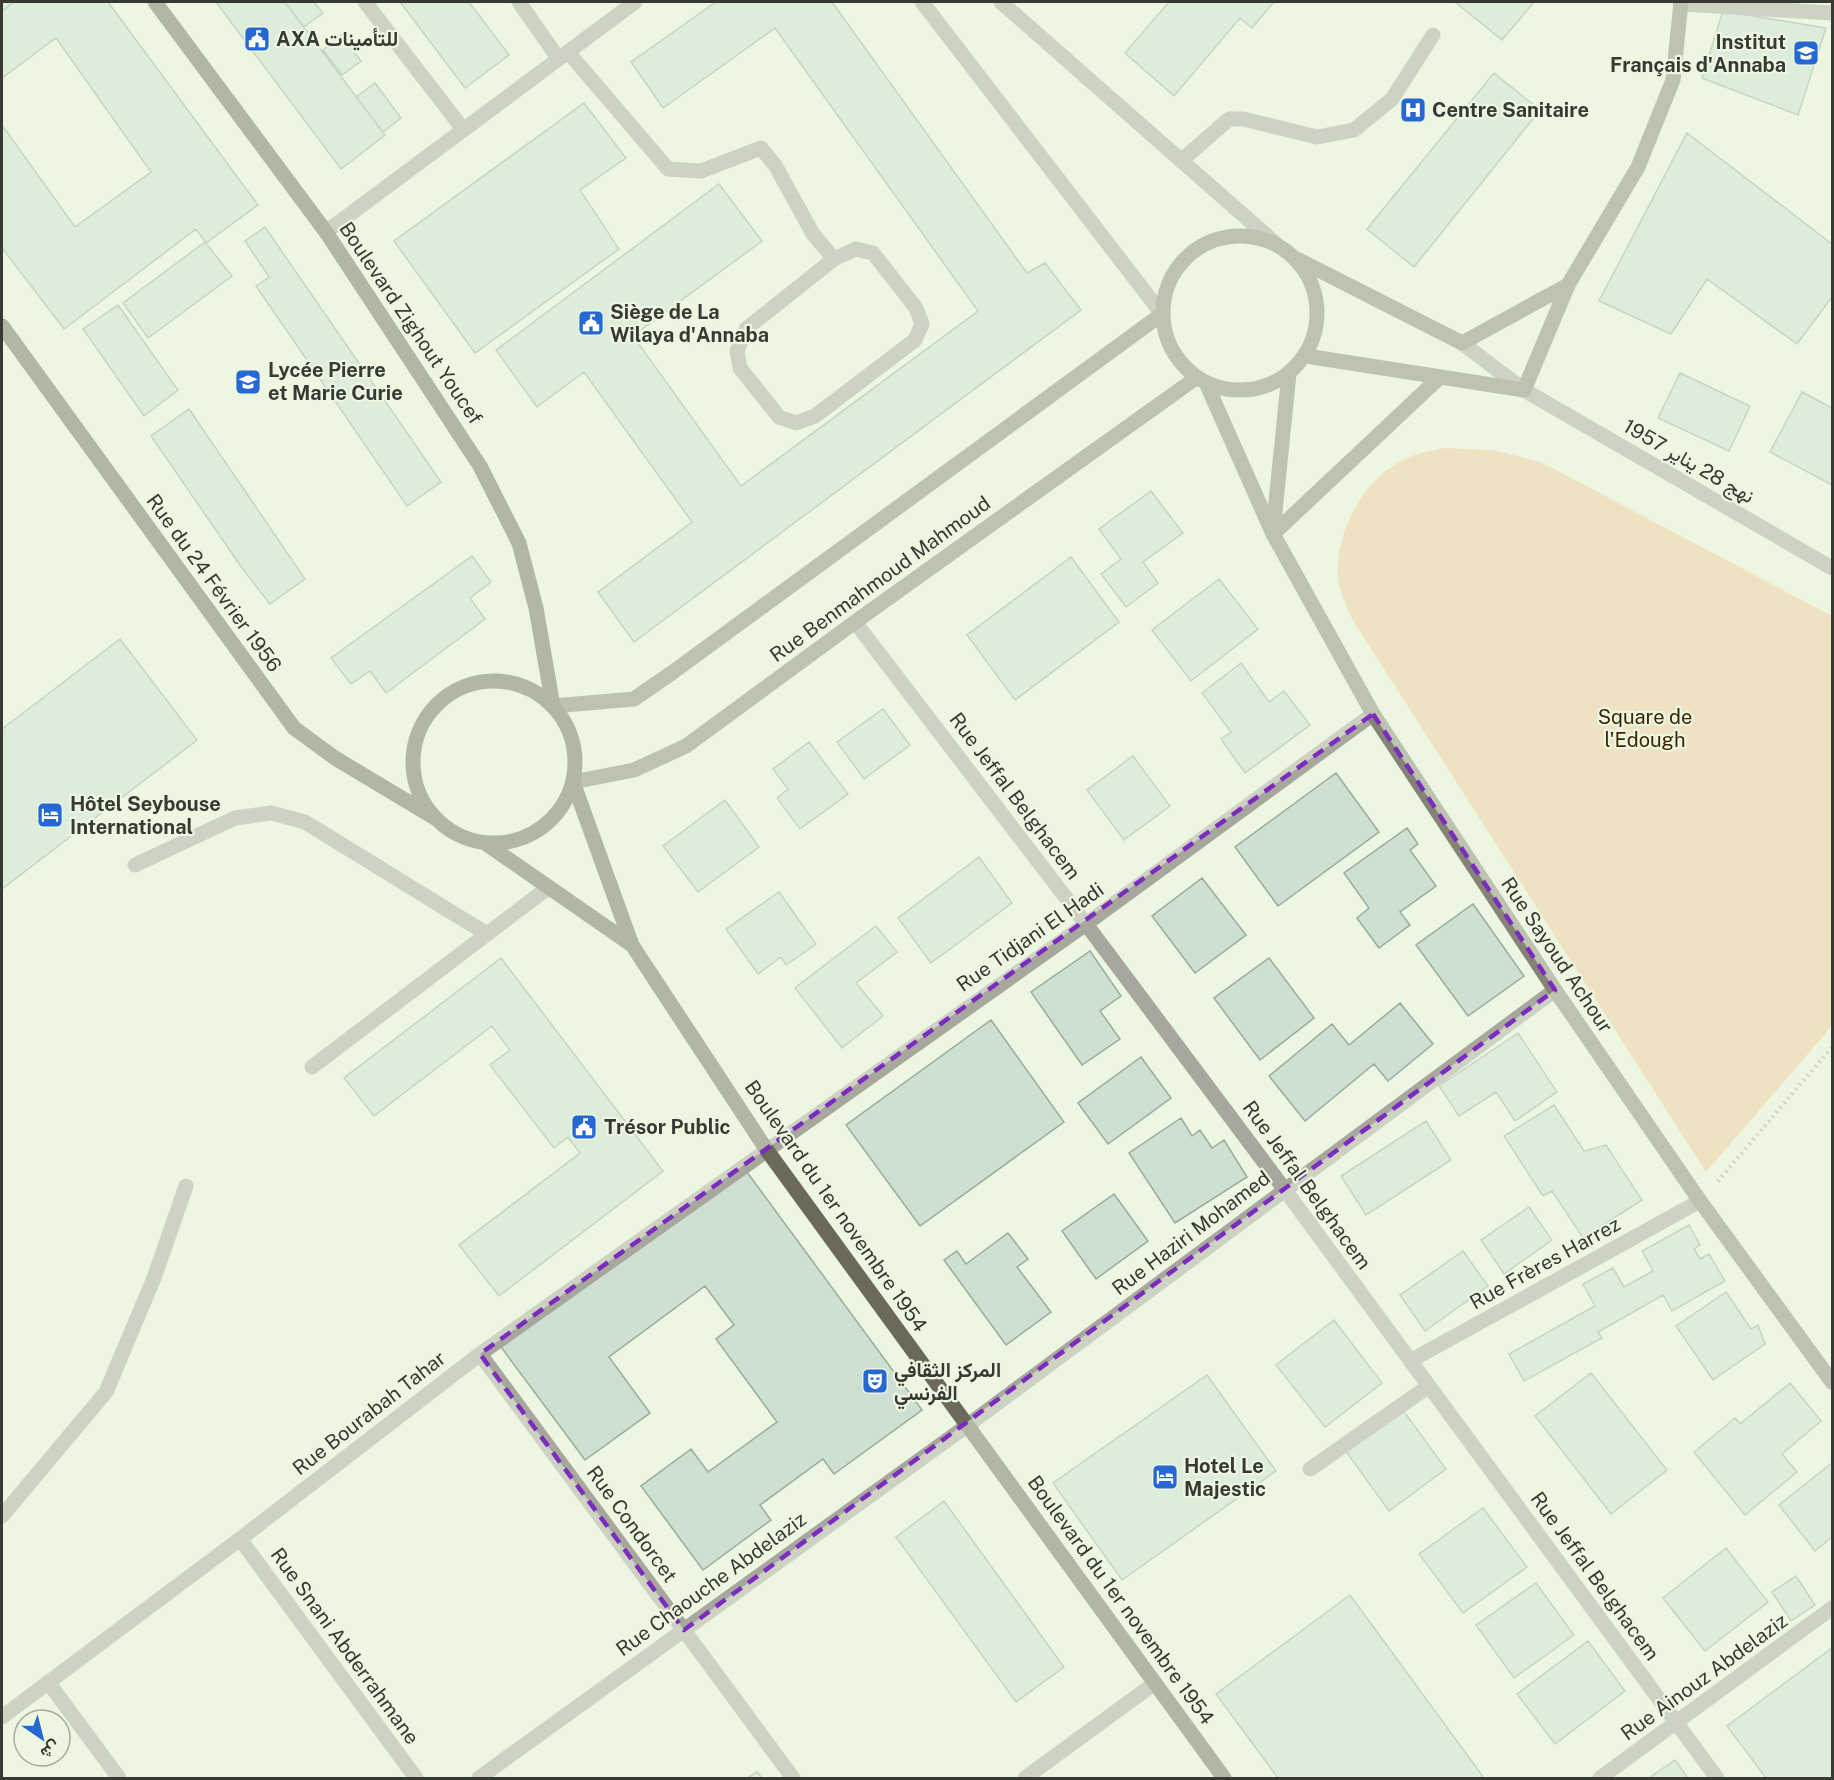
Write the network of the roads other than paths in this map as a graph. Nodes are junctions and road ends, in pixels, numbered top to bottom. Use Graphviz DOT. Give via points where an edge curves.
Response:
graph roads {
  1 [pos="155,2"];
  2 [pos="364,2"];
  3 [pos="519,2"];
  4 [pos="635,2"];
  5 [pos="922,2"];
  6 [pos="1001,2"];
  7 [pos="1681,3"];
  8 [pos="1833,13"];
  9 [pos="1433,35"];
  10 [pos="563,55"];
  11 [pos="463,129"];
  12 [pos="1181,161"];
  13 [pos="326,232"];
  14 [pos="1275,243"];
  15 [pos="1296,258"];
  16 [pos="834,259"];
  17 [pos="1568,285"];
  18 [pos="1162,314"];
  19 [pos="2,326"];
  20 [pos="1462,343"];
  21 [pos="1306,356"];
  22 [pos="1289,374"];
  23 [pos="1440,377"];
  24 [pos="1201,380"];
  25 [pos="1524,390"];
  26 [pos="1273,534"];
  27 [pos="1833,568"];
  28 [pos="855,622"];
  29 [pos="553,706"];
  30 [pos="1374,714"];
  31 [pos="573,782"];
  32 [pos="435,818"];
  33 [pos="485,843"];
  34 [pos="135,865"];
  35 [pos="549,887"];
  36 [pos="1086,924"];
  37 [pos="487,934"];
  38 [pos="632,945"];
  39 [pos="1555,990"];
  40 [pos="312,1067"];
  41 [pos="766,1149"];
  42 [pos="186,1186"];
  43 [pos="1285,1190"];
  44 [pos="1700,1201"];
  45 [pos="480,1354"];
  46 [pos="1410,1361"];
  47 [pos="1833,1382"];
  48 [pos="1429,1386"];
  49 [pos="968,1425"];
  50 [pos="1310,1469"];
  51 [pos="2,1516"];
  52 [pos="240,1539"];
  53 [pos="1833,1608"];
  54 [pos="684,1630"];
  55 [pos="48,1682"];
  56 [pos="1155,1683"];
  57 [pos="2,1717"];
  58 [pos="1678,1724"];
  59 [pos="119,1779"];
  60 [pos="416,1779"];
  61 [pos="479,1779"];
  62 [pos="793,1779"];
  63 [pos="1025,1779"];
  64 [pos="1224,1779"];
  65 [pos="1600,1779"];
  66 [pos="1717,1779"];
  1 -- 13 [label="main road, Boulevard Zighout Youcef"];
  2 -- 11 [label="street"];
  3 -- 10 [label="street"];
  4 -- 10 [label="street"];
  5 -- 18 [label="street"];
  6 -- 12 [label="street"];
  7 -- 8 [label="street"];
  7 -- 17 [label="main road" via="1674,80 1638,167"];
  9 -- 12 [label="street" via="1392,99 1354,130 1317,137 1243,118 1229,119"];
  10 -- 11 [label="street"];
  10 -- 16 [label="street" via="668,169 701,171 761,148 776,165 813,234"];
  11 -- 13 [label="street"];
  12 -- 14 [label="street"];
  13 -- 29 [label="main road, Boulevard Zighout Youcef" via="480,466 519,543 536,608"];
  14 -- 15 [label="main road"];
  14 -- 18 [label="main road" via="1249,236 1223,237 1198,248 1170,281"];
  15 -- 20 [label="main road"];
  15 -- 21 [label="main road" via="1311,280 1318,306 1316,332"];
  16 -- 16 [label="street" via="746,328 737,351 740,368 779,417 796,423 815,416 915,340 922,324 916,308 873,253 856,249"];
  17 -- 20 [label="main road"];
  17 -- 25 [label="main road"];
  18 -- 24 [label="main road" via="1166,338 1178,360"];
  18 -- 29 [label="main road" via="634,699"];
  19 -- 32 [label="main road, Rue du 24 Février 1956" via="294,728 335,758"];
  20 -- 25 [label="street, نهج 28 يناير 1957"];
  21 -- 22 [label="main road"];
  21 -- 23 [label="main road"];
  22 -- 24 [label="main road" via="1267,387 1242,391 1218,388"];
  22 -- 26 [label="main road"];
  23 -- 25 [label="main road"];
  23 -- 26 [label="main road"];
  24 -- 26 [label="main road, Rue Sayoud Achour"];
  24 -- 28 [label="main road, Rue Benmahmoud Mahmoud"];
  25 -- 27 [label="street, نهج 28 يناير 1957"];
  26 -- 30 [label="main road, Rue Sayoud Achour"];
  28 -- 31 [label="main road, Rue Benmahmoud Mahmoud" via="686,747 634,770"];
  28 -- 36 [label="street, Rue Jeffal Belghacem"];
  29 -- 31 [label="main road" via="569,729 576,756"];
  29 -- 32 [label="main road" via="534,690 509,682 484,681 459,688 438,703 422,723 414,747 413,773 420,798"];
  30 -- 36 [label="street, Rue Tidjani El Hadi"];
  30 -- 39 [label="main road, Rue Sayoud Achour"];
  31 -- 33 [label="main road" via="564,804 549,822 530,835 508,842"];
  31 -- 38 [label="main road"];
  32 -- 33 [label="main road" via="458,835"];
  33 -- 35 [label="main road"];
  34 -- 37 [label="street" via="235,818 271,813 305,822"];
  35 -- 37 [label="street"];
  35 -- 38 [label="main road"];
  36 -- 41 [label="street, Rue Tidjani El Hadi"];
  36 -- 43 [label="street, Rue Jeffal Belghacem"];
  37 -- 40 [label="street"];
  38 -- 41 [label="main road, Boulevard du 1er novembre 1954"];
  39 -- 43 [label="street, Rue Haziri Mohamed"];
  39 -- 44 [label="main road, Rue Sayoud Achour"];
  41 -- 45 [label="street, Rue Bourabah Tahar"];
  41 -- 49 [label="main road, Boulevard du 1er novembre 1954"];
  42 -- 51 [label="street" via="154,1278 106,1392"];
  43 -- 46 [label="street, Rue Jeffal Belghacem"];
  43 -- 49 [label="street, Rue Haziri Mohamed"];
  44 -- 46 [label="street, Rue Frères Harrez"];
  44 -- 47 [label="main road, Rue Sayoud Achour"];
  45 -- 52 [label="street, Rue Bourabah Tahar"];
  45 -- 54 [label="street, Rue Condorcet"];
  46 -- 48 [label="street, Rue Jeffal Belghacem"];
  48 -- 50 [label="street"];
  48 -- 58 [label="street, Rue Jeffal Belghacem"];
  49 -- 54 [label="street, Rue Chaouche Abdelaziz"];
  49 -- 56 [label="main road, Boulevard du 1er novembre 1954"];
  52 -- 55 [label="street, Rue Bourabah Tahar"];
  52 -- 60 [label="street, Rue Snani Abderrahmane"];
  53 -- 58 [label="street, Rue Ainouz Abdelaziz"];
  54 -- 61 [label="street, Rue Chaouche Abdelaziz"];
  54 -- 62 [label="street, Rue Condorcet"];
  55 -- 57 [label="street, Rue Bourabah Tahar"];
  55 -- 59 [label="street"];
  56 -- 63 [label="street"];
  56 -- 64 [label="main road, Boulevard du 1er novembre 1954"];
  58 -- 65 [label="street, Rue Ainouz Abdelaziz"];
  58 -- 66 [label="street, Rue Jeffal Belghacem"];
}
